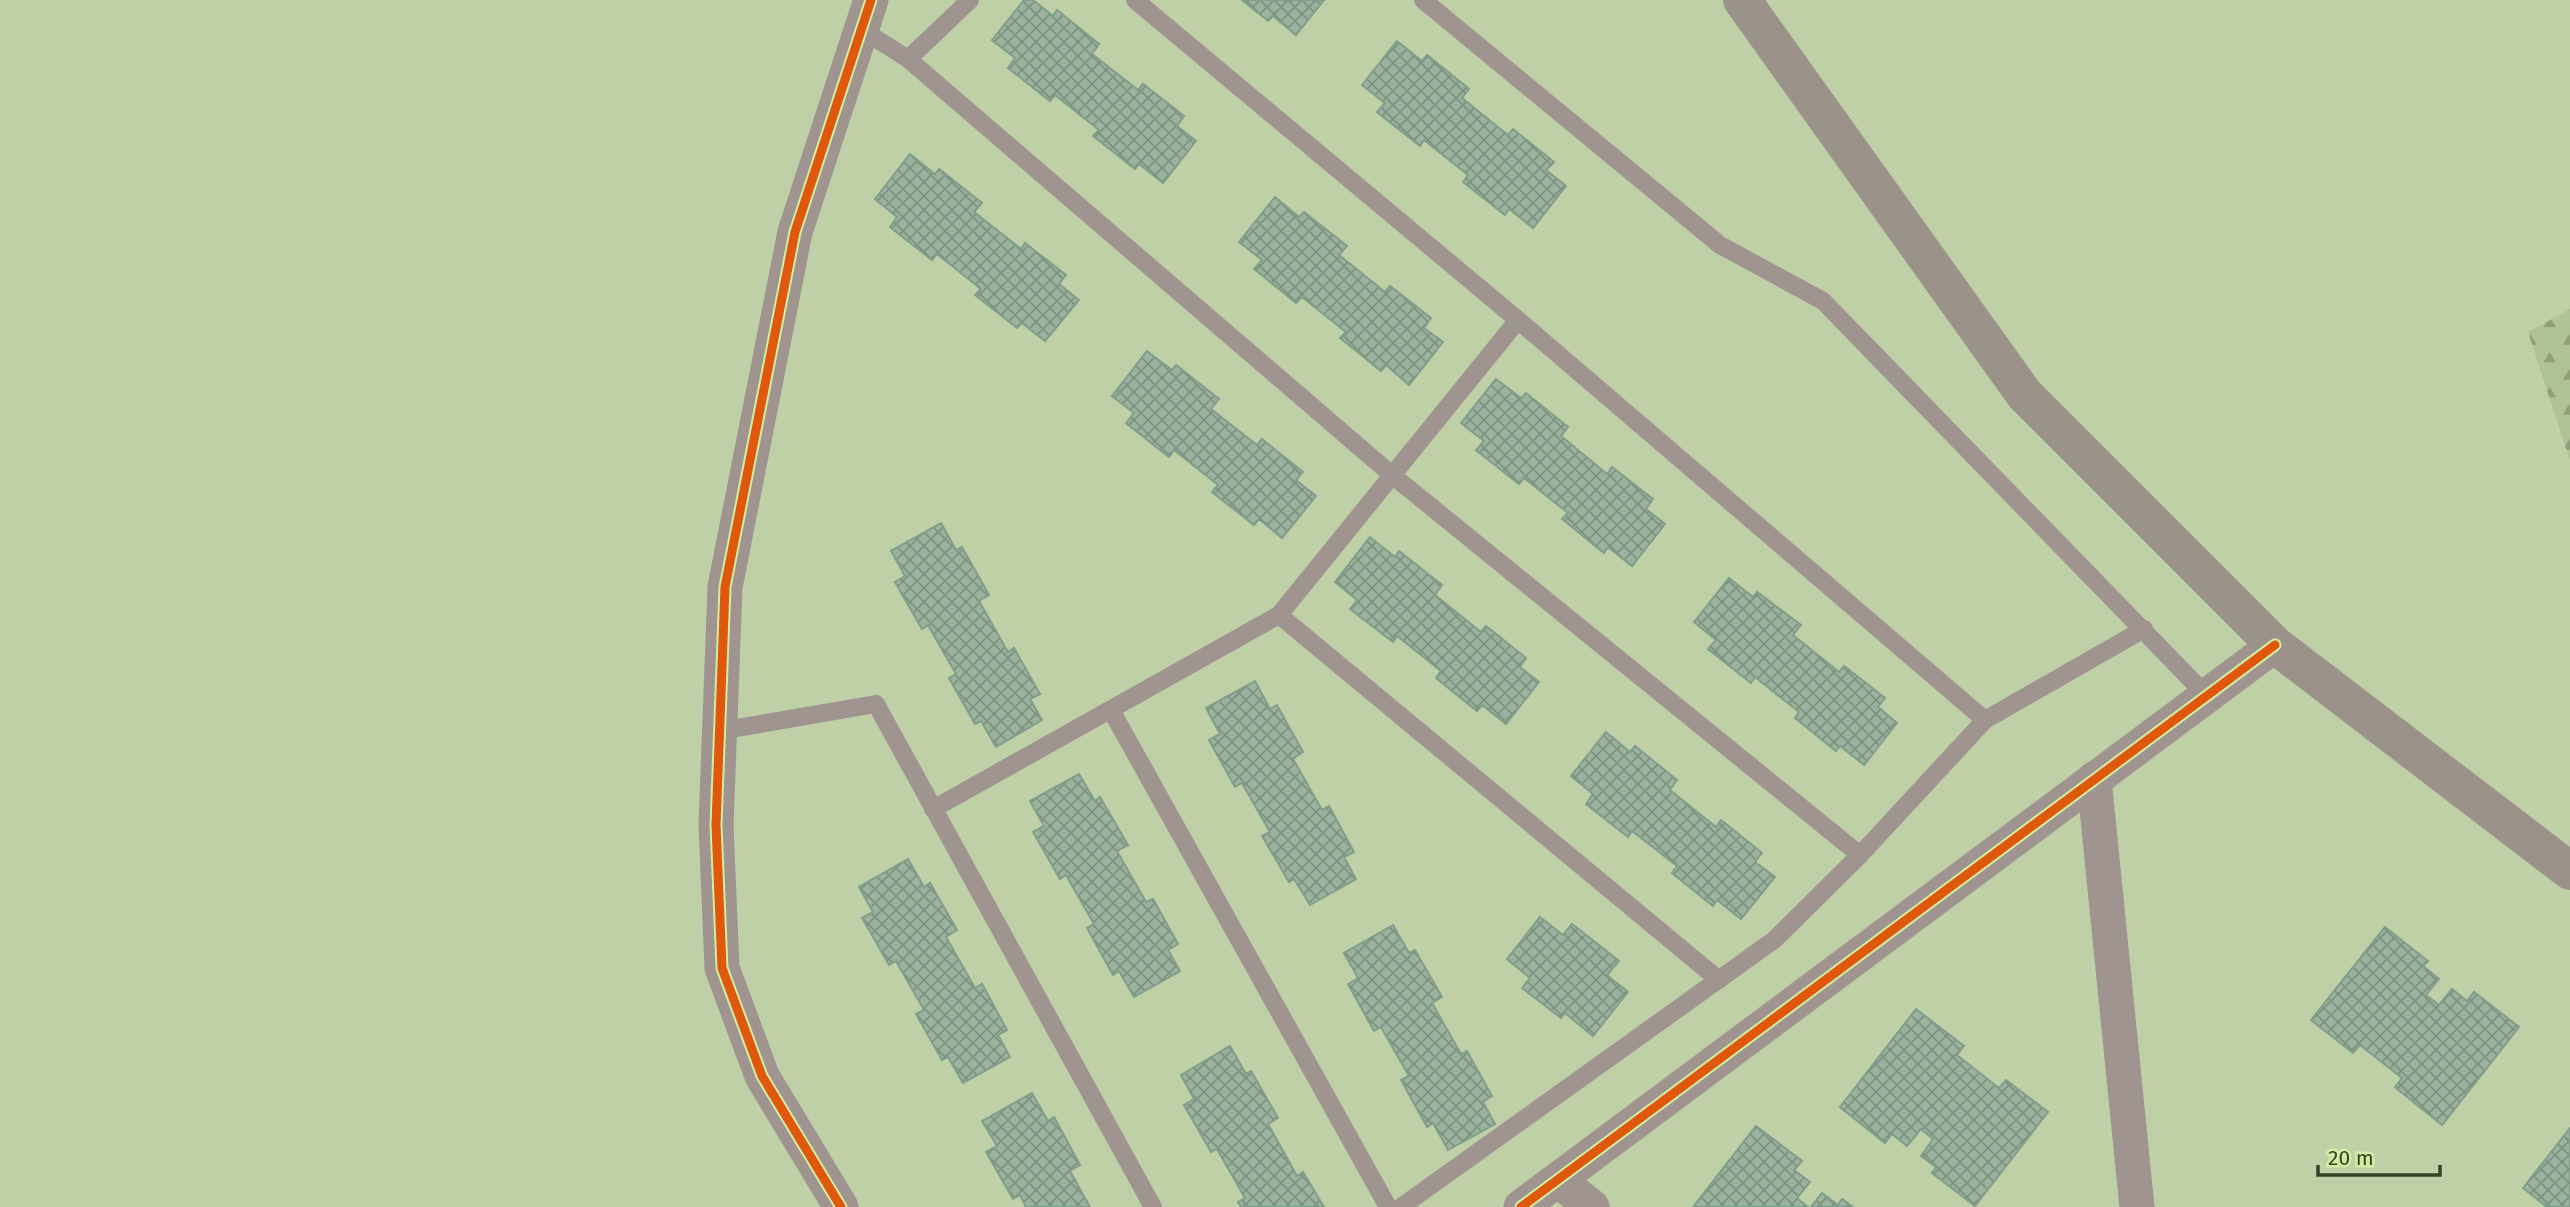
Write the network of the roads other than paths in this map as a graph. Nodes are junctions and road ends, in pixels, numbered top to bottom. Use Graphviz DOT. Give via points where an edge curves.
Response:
graph roads {
  1 [pos="970,0"];
  2 [pos="1135,0"];
  3 [pos="1423,0"];
  4 [pos="1742,0"];
  5 [pos="866,15"];
  6 [pos="908,59"];
  7 [pos="1518,320"];
  8 [pos="1392,475"];
  9 [pos="1279,615"];
  10 [pos="2144,629"];
  11 [pos="2275,645"];
  12 [pos="2207,695"];
  13 [pos="1111,710"];
  14 [pos="1985,720"];
  15 [pos="719,731"];
  16 [pos="2094,779"];
  17 [pos="933,809"];
  18 [pos="1860,855"];
  19 [pos="2570,871"];
  20 [pos="1719,980"];
  21 [pos="1558,1180"];
  22 [pos="841,1207"];
  23 [pos="1153,1207"];
  24 [pos="1388,1207"];
  25 [pos="1401,1207"];
  26 [pos="1521,1207"];
  27 [pos="1592,1207"];
  28 [pos="2137,1207"];
  1 -- 6 [label="lane"];
  2 -- 7 [label="lane"];
  3 -- 10 [label="lane" via="1720,244 1823,301"];
  4 -- 11 [label="main road" via="2024,394"];
  5 -- 6 [label="lane"];
  5 -- 15 [label="street" via="793,246 724,587"];
  6 -- 8 [label="lane"];
  7 -- 8 [label="lane"];
  7 -- 14 [label="lane"];
  8 -- 9 [label="lane"];
  8 -- 18 [label="lane"];
  9 -- 13 [label="lane"];
  9 -- 20 [label="lane"];
  10 -- 12 [label="lane"];
  10 -- 14 [label="lane"];
  11 -- 12 [label="street"];
  11 -- 19 [label="main road"];
  12 -- 16 [label="street"];
  13 -- 17 [label="lane"];
  13 -- 24 [label="lane"];
  14 -- 18 [label="lane"];
  15 -- 17 [label="lane" via="876,704"];
  15 -- 22 [label="street" via="716,825 722,968 762,1076"];
  16 -- 21 [label="street"];
  16 -- 28 [label="street"];
  17 -- 23 [label="lane"];
  18 -- 20 [label="lane" via="1774,940"];
  20 -- 25 [label="lane"];
  21 -- 26 [label="street"];
  21 -- 27 [label="street"];
}
